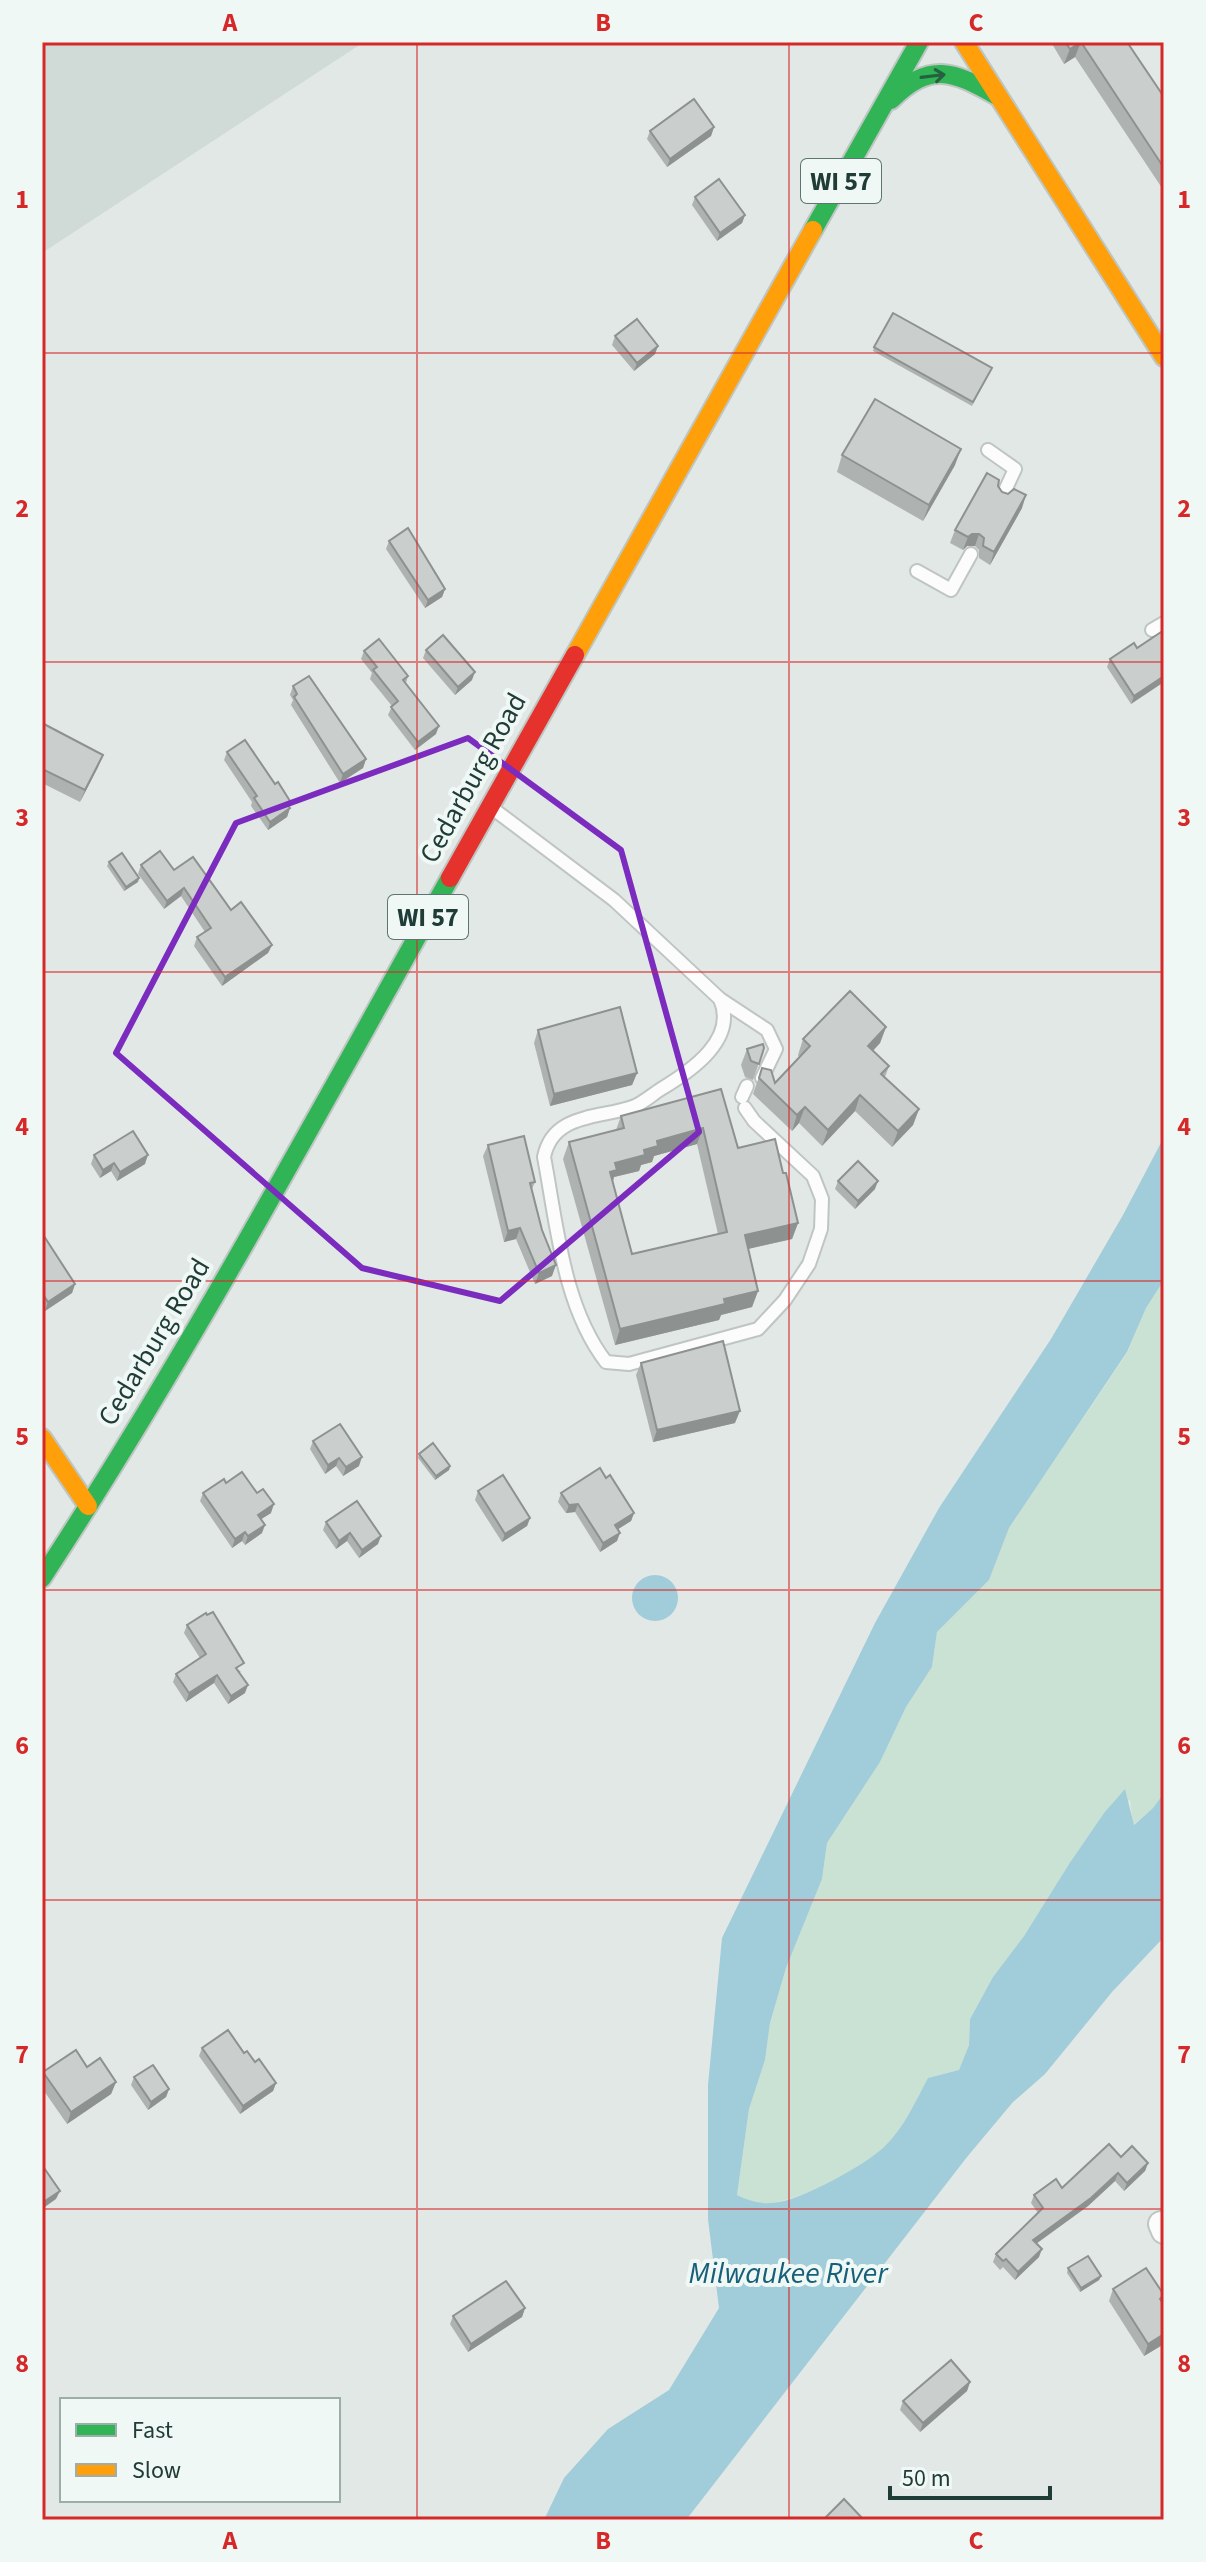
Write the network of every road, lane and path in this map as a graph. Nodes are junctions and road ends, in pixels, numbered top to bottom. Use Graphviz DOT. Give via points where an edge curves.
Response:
graph roads {
  1 [pos="919,42"];
  2 [pos="964,42"];
  3 [pos="997,96"];
  4 [pos="879,114"];
  5 [pos="1164,357"];
  6 [pos="988,450"];
  7 [pos="1002,497"];
  8 [pos="971,554"];
  9 [pos="917,571"];
  10 [pos="1164,623"];
  11 [pos="1152,630"];
  12 [pos="490,806"];
  13 [pos="720,999"];
  14 [pos="762,1078"];
  15 [pos="745,1097"];
  16 [pos="42,1438"];
  17 [pos="88,1506"];
  18 [pos="42,1578"];
  1 -- 4 [label="main road, Cedarburg Road / WI 57"];
  2 -- 3 [label="main road"];
  4 -- 3 [label="main road, one-way" via="905,83 941,73"];
  3 -- 5 [label="main road"];
  4 -- 12 [label="main road, Cedarburg Road / WI 57"];
  6 -- 7 [label="lane" via="1015,469"];
  8 -- 9 [label="lane" via="951,590"];
  10 -- 11 [label="lane"];
  12 -- 13 [label="lane" via="614,900"];
  12 -- 17 [label="main road, Cedarburg Road / WI 57" via="220,1287"];
  13 -- 14 [label="lane" via="767,1030 776,1049"];
  13 -- 15 [label="lane" via="725,1010 717,1042 692,1071 635,1105 575,1120 547,1143 544,1157 569,1285 606,1362 629,1364 758,1329 809,1264 821,1229 822,1199 813,1176 754,1121"];
  16 -- 17 [label="main road"];
  17 -- 18 [label="main road, Cedarburg Road / WI 57"];
}
